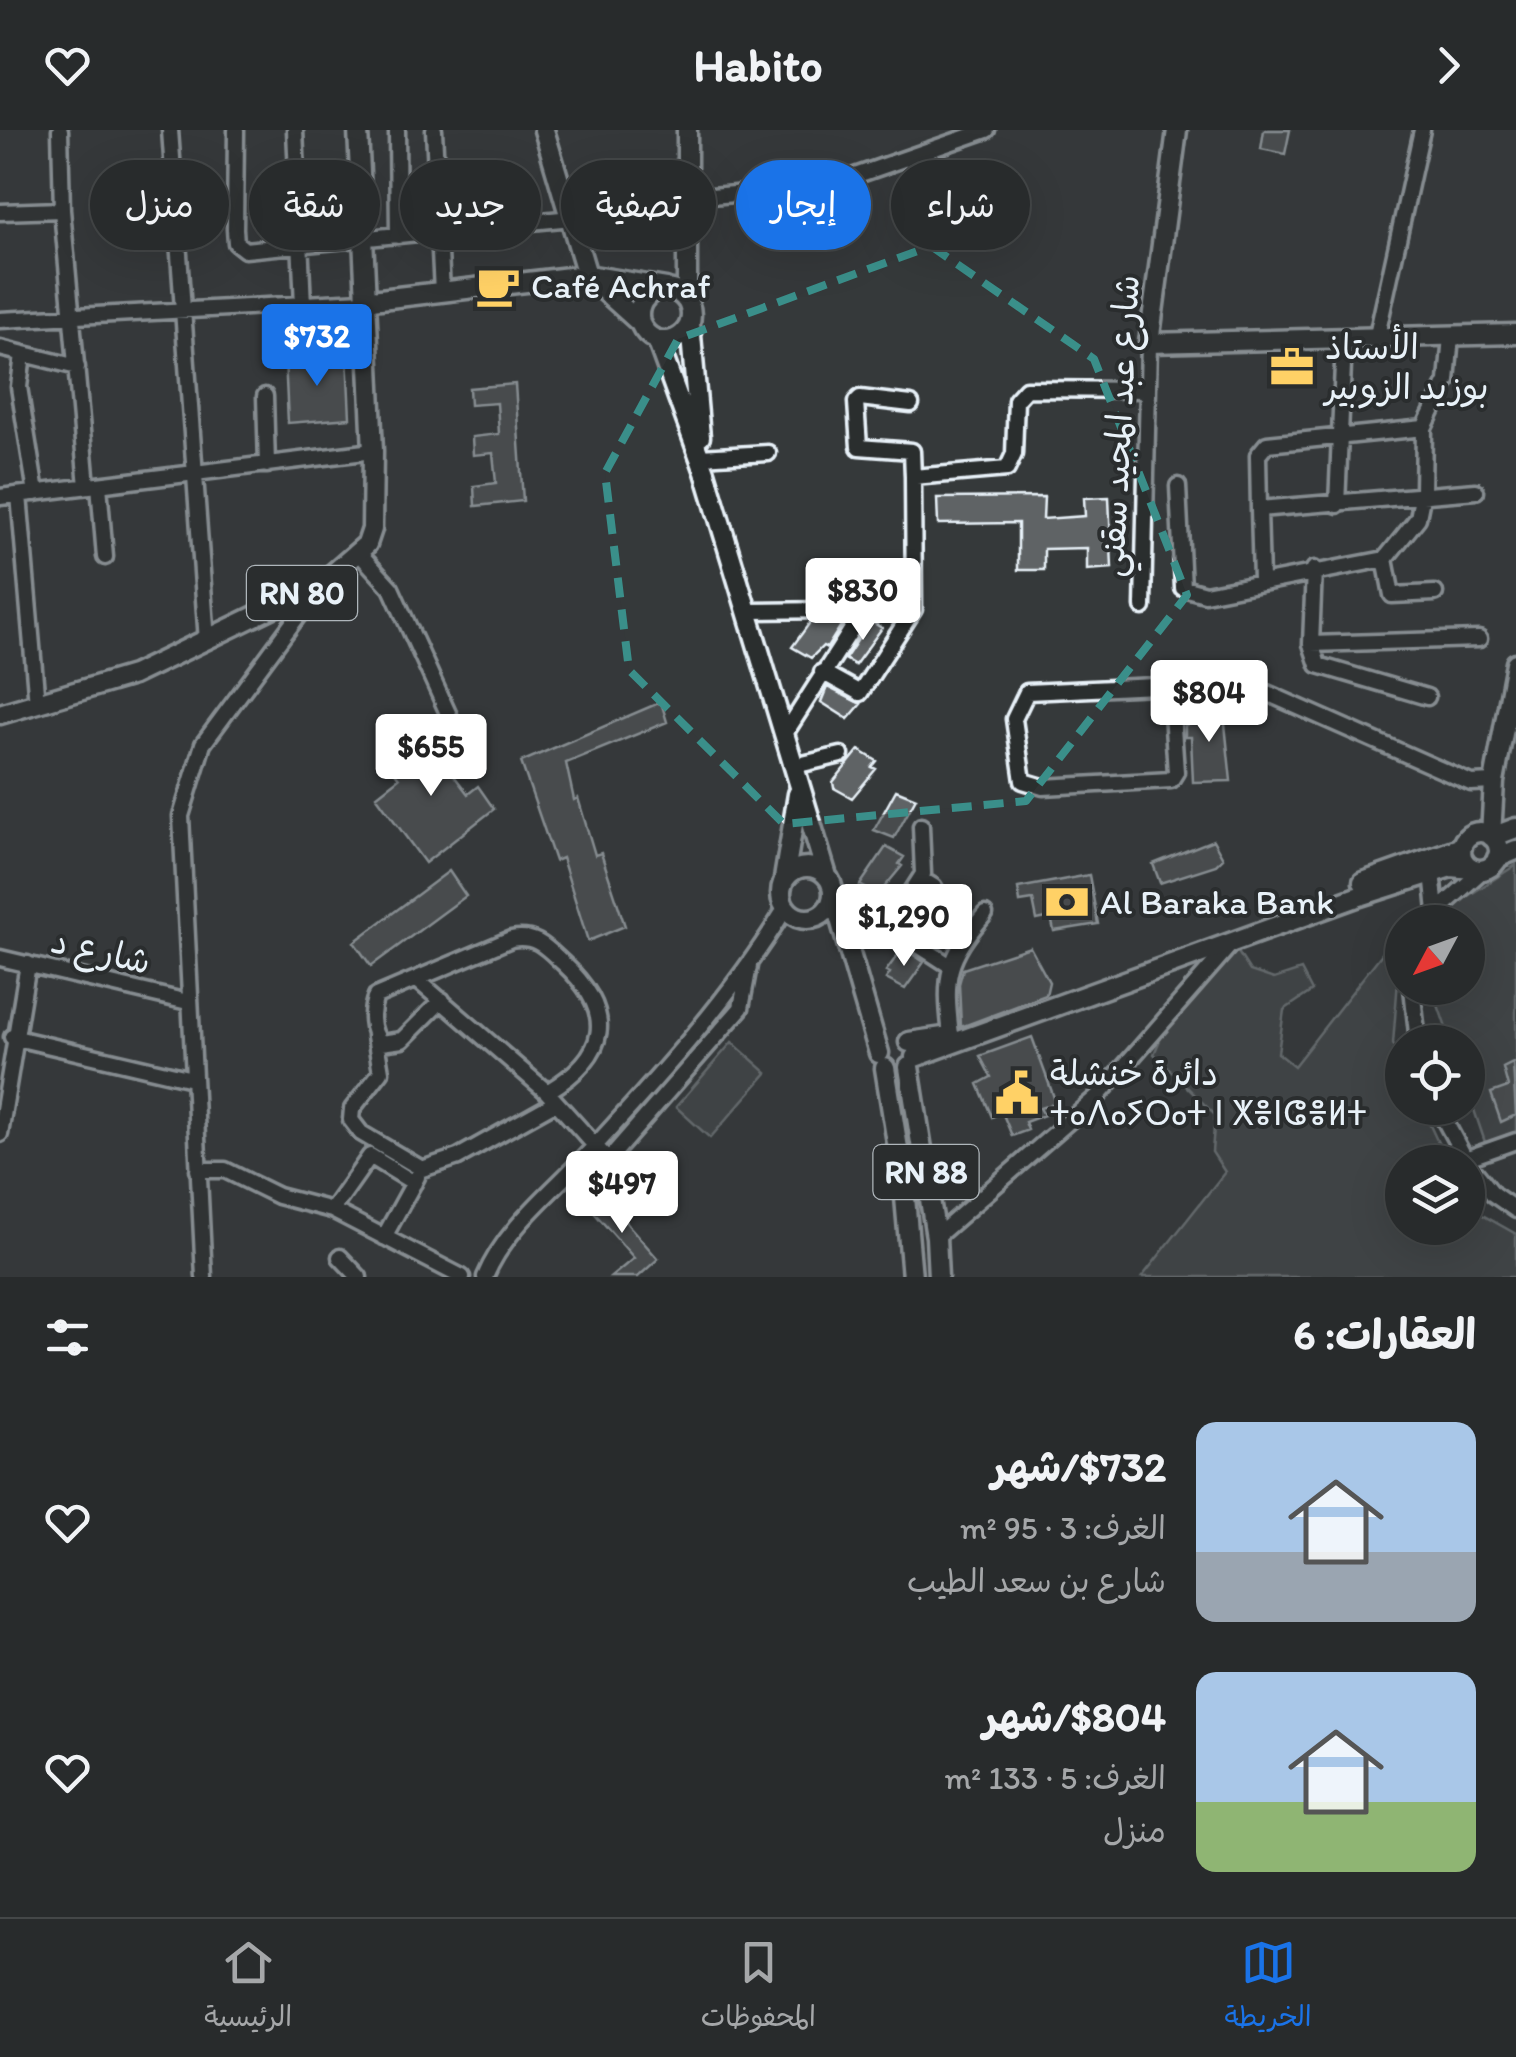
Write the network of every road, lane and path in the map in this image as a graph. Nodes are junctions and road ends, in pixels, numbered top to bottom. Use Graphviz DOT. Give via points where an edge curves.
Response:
graph roads {
  1 [pos="60,130"];
  2 [pos="170,130"];
  3 [pos="236,130"];
  4 [pos="295,130"];
  5 [pos="358,130"];
  6 [pos="398,130"];
  7 [pos="434,130"];
  8 [pos="544,130"];
  9 [pos="687,130"];
  10 [pos="987,130"];
  11 [pos="1176,130"];
  12 [pos="1422,130"];
  13 [pos="963,133"];
  14 [pos="296,160"];
  15 [pos="359,160"];
  16 [pos="436,160"];
  17 [pos="687,160"];
  18 [pos="561,183"];
  19 [pos="716,196"];
  20 [pos="62,210"];
  21 [pos="0,212"];
  22 [pos="398,236"];
  23 [pos="380,238"];
  24 [pos="249,249"];
  25 [pos="298,250"];
  26 [pos="361,250"];
  27 [pos="441,250"];
  28 [pos="581,250"];
  29 [pos="687,250"];
  30 [pos="588,275"];
  31 [pos="666,288"];
  32 [pos="442,292"];
  33 [pos="687,300"];
  34 [pos="364,301"];
  35 [pos="303,305"];
  36 [pos="183,312"];
  37 [pos="72,317"];
  38 [pos="0,320"];
  39 [pos="640,322"];
  40 [pos="690,324"];
  41 [pos="1516,334"];
  42 [pos="1451,336"];
  43 [pos="656,340"];
  44 [pos="1376,340"];
  45 [pos="1344,341"];
  46 [pos="1149,343"];
  47 [pos="0,348"];
  48 [pos="23,354"];
  49 [pos="76,367"];
  50 [pos="1146,390"];
  51 [pos="266,396"];
  52 [pos="911,404"];
  53 [pos="1424,428"];
  54 [pos="1338,435"];
  55 [pos="373,451"];
  56 [pos="768,454"];
  57 [pos="702,462"];
  58 [pos="267,464"];
  59 [pos="195,474"];
  60 [pos="913,477"];
  61 [pos="93,486"];
  62 [pos="1178,486"];
  63 [pos="1476,491"];
  64 [pos="36,492"];
  65 [pos="1423,492"];
  66 [pos="19,495"];
  67 [pos="0,497"];
  68 [pos="1338,505"];
  69 [pos="1259,509"];
  70 [pos="360,554"];
  71 [pos="105,557"];
  72 [pos="1385,558"];
  73 [pos="1314,570"];
  74 [pos="1261,580"];
  75 [pos="321,584"];
  76 [pos="1435,593"];
  77 [pos="1143,607"];
  78 [pos="914,609"];
  79 [pos="864,610"];
  80 [pos="747,611"];
  81 [pos="1479,639"];
  82 [pos="207,640"];
  83 [pos="1311,644"];
  84 [pos="1516,662"];
  85 [pos="822,672"];
  86 [pos="1170,683"];
  87 [pos="1427,698"];
  88 [pos="37,704"];
  89 [pos="0,714"];
  90 [pos="452,722"];
  91 [pos="786,732"];
  92 [pos="841,755"];
  93 [pos="794,766"];
  94 [pos="1494,782"];
  95 [pos="799,788"];
  96 [pos="920,826"];
  97 [pos="1516,828"];
  98 [pos="1480,838"];
  99 [pos="1516,850"];
  100 [pos="1484,866"];
  101 [pos="1432,872"];
  102 [pos="784,879"];
  103 [pos="921,879"];
  104 [pos="830,885"];
  105 [pos="1433,905"];
  106 [pos="1446,905"];
  107 [pos="794,914"];
  108 [pos="985,914"];
  109 [pos="846,943"];
  110 [pos="1232,943"];
  111 [pos="916,944"];
  112 [pos="0,958"];
  113 [pos="28,964"];
  114 [pos="949,965"];
  115 [pos="416,979"];
  116 [pos="442,1000"];
  117 [pos="188,1002"];
  118 [pos="375,1036"];
  119 [pos="951,1036"];
  120 [pos="12,1037"];
  121 [pos="884,1053"];
  122 [pos="911,1056"];
  123 [pos="192,1080"];
  124 [pos="550,1098"];
  125 [pos="0,1134"];
  126 [pos="1516,1141"];
  127 [pos="594,1148"];
  128 [pos="1485,1153"];
  129 [pos="198,1170"];
  130 [pos="418,1176"];
  131 [pos="1485,1184"];
  132 [pos="332,1210"];
  133 [pos="1516,1210"];
  134 [pos="936,1237"];
  135 [pos="384,1238"];
  136 [pos="340,1257"];
  137 [pos="492,1275"];
  138 [pos="204,1277"];
  139 [pos="359,1277"];
  140 [pos="462,1277"];
  141 [pos="912,1277"];
  142 [pos="938,1277"];
  1 -- 20 [label="street"];
  2 -- 36 [label="street"];
  3 -- 24 [label="street" via="236,243"];
  4 -- 14 [label="street"];
  5 -- 15 [label="main road"];
  6 -- 22 [label="street"];
  7 -- 16 [label="street"];
  8 -- 18 [label="main road"];
  9 -- 17 [label="main road"];
  10 -- 13 [label="street"];
  11 -- 46 [label="main road, شارع عبد المجيد سقني"];
  12 -- 44 [label="street"];
  13 -- 19 [label="street" via="826,186"];
  20 -- 21 [label="street"];
  20 -- 37 [label="street"];
  22 -- 23 [label="street"];
  25 -- 35 [label="street"];
  26 -- 34 [label="main road"];
  27 -- 32 [label="street"];
  28 -- 30 [label="main road"];
  29 -- 33 [label="main road"];
  30 -- 31 [label="main road"];
  30 -- 32 [label="main road"];
  30 -- 39 [label="main road"];
  31 -- 33 [label="main road"];
  31 -- 39 [label="main road" via="644,298"];
  32 -- 34 [label="main road"];
  33 -- 40 [label="main road"];
  34 -- 35 [label="street"];
  34 -- 55 [label="main road, RN 80"];
  35 -- 36 [label="street"];
  36 -- 37 [label="street"];
  36 -- 59 [label="street"];
  37 -- 38 [label="street"];
  37 -- 49 [label="street"];
  39 -- 43 [label="main road"];
  40 -- 43 [label="main road" via="680,336"];
  40 -- 57 [label="main road, RN 88"];
  41 -- 42 [label="main road"];
  42 -- 44 [label="main road"];
  42 -- 53 [label="street" via="1447,382"];
  43 -- 57 [label="main road, RN 88"];
  44 -- 45 [label="main road"];
  45 -- 46 [label="main road"];
  45 -- 54 [label="street"];
  46 -- 50 [label="street, شارع عبد المجيد سقني"];
  47 -- 48 [label="street"];
  48 -- 49 [label="street"];
  48 -- 64 [label="street" via="19,387"];
  49 -- 61 [label="street"];
  50 -- 60 [label="street" via="1026,388 1016,400 1008,469"];
  50 -- 77 [label="street, شارع عبد المجيد سقني"];
  51 -- 58 [label="street"];
  52 -- 60 [label="street" via="856,402 859,447 912,451"];
  53 -- 54 [label="street"];
  53 -- 65 [label="street"];
  54 -- 68 [label="street"];
  54 -- 69 [label="street" via="1263,446"];
  55 -- 58 [label="street"];
  55 -- 70 [label="main road, RN 80" via="372,529"];
  56 -- 57 [label="street"];
  57 -- 80 [label="main road, RN 88"];
  58 -- 59 [label="street"];
  59 -- 61 [label="street"];
  59 -- 82 [label="street"];
  60 -- 78 [label="street"];
  61 -- 64 [label="street"];
  61 -- 71 [label="street"];
  62 -- 74 [label="street" via="1182,588 1205,594"];
  63 -- 65 [label="street"];
  64 -- 66 [label="street"];
  65 -- 68 [label="street"];
  65 -- 72 [label="street" via="1418,518"];
  66 -- 67 [label="street"];
  66 -- 88 [label="street"];
  68 -- 69 [label="street"];
  69 -- 74 [label="street"];
  70 -- 75 [label="main road, RN 80"];
  70 -- 90 [label="street" via="392,588"];
  72 -- 73 [label="street"];
  72 -- 76 [label="street" via="1392,596"];
  73 -- 74 [label="street"];
  73 -- 83 [label="street"];
  75 -- 82 [label="main road, RN 80"];
  75 -- 117 [label="street" via="197,756 181,816"];
  78 -- 79 [label="street"];
  78 -- 85 [label="street" via="860,693"];
  79 -- 80 [label="street"];
  79 -- 85 [label="street"];
  80 -- 91 [label="main road, RN 88"];
  81 -- 83 [label="street"];
  82 -- 88 [label="main road, RN 80" via="133,675"];
  83 -- 87 [label="street" via="1318,665"];
  84 -- 94 [label="main road"];
  85 -- 91 [label="street"];
  86 -- 86 [label="street" via="1027,692 1014,719 1020,778 1036,787 1171,780 1176,772"];
  86 -- 94 [label="street" via="1242,682 1470,783"];
  88 -- 89 [label="main road, RN 80"];
  91 -- 93 [label="main road, RN 88"];
  92 -- 93 [label="street"];
  93 -- 95 [label="main road, RN 88"];
  94 -- 98 [label="main road"];
  95 -- 102 [label="main road, RN 88"];
  95 -- 104 [label="main road, RN 88"];
  96 -- 103 [label="street" via="926,855"];
  97 -- 98 [label="main road"];
  98 -- 100 [label="main road"];
  98 -- 100 [label="main road" via="1463,858"];
  98 -- 119 [label="main road"];
  99 -- 100 [label="main road"];
  100 -- 101 [label="main road"];
  100 -- 106 [label="street"];
  101 -- 105 [label="street"];
  101 -- 110 [label="main road"];
  102 -- 104 [label="main road" via="804,867"];
  102 -- 107 [label="main road" via="780,894"];
  103 -- 111 [label="street" via="940,898"];
  103 -- 111 [label="street" via="893,922"];
  104 -- 107 [label="main road" via="824,914"];
  104 -- 109 [label="main road, RN 88"];
  107 -- 109 [label="main road"];
  107 -- 127 [label="street"];
  108 -- 114 [label="street"];
  109 -- 121 [label="main road, RN 88"];
  110 -- 122 [label="main road"];
  110 -- 134 [label="street" via="1099,1095"];
  111 -- 114 [label="street"];
  112 -- 113 [label="street, شارع د"];
  113 -- 117 [label="street, شارع د"];
  113 -- 120 [label="street"];
  114 -- 119 [label="street"];
  115 -- 116 [label="street"];
  115 -- 118 [label="street" via="376,996"];
  115 -- 124 [label="street" via="511,939 527,936 542,943 594,994 600,1012 598,1040 586,1062"];
  116 -- 118 [label="street" via="402,1040 381,1042"];
  116 -- 124 [label="street"];
  117 -- 123 [label="street"];
  118 -- 130 [label="street" via="382,1072 352,1108 351,1120"];
  119 -- 122 [label="main road"];
  120 -- 123 [label="street"];
  120 -- 125 [label="street"];
  121 -- 122 [label="main road"];
  121 -- 122 [label="main road" via="894,1072"];
  121 -- 141 [label="main road, RN 88"];
  122 -- 134 [label="main road, RN 88"];
  123 -- 129 [label="street"];
  124 -- 127 [label="street"];
  124 -- 130 [label="street"];
  126 -- 128 [label="street"];
  127 -- 137 [label="street" via="500,1244"];
  129 -- 132 [label="street" via="225,1170 278,1196"];
  129 -- 138 [label="street"];
  130 -- 132 [label="street" via="370,1156"];
  130 -- 135 [label="street"];
  131 -- 133 [label="street"];
  132 -- 135 [label="street"];
  134 -- 142 [label="main road, RN 88"];
  135 -- 140 [label="street"];
  136 -- 139 [label="street"];
}
